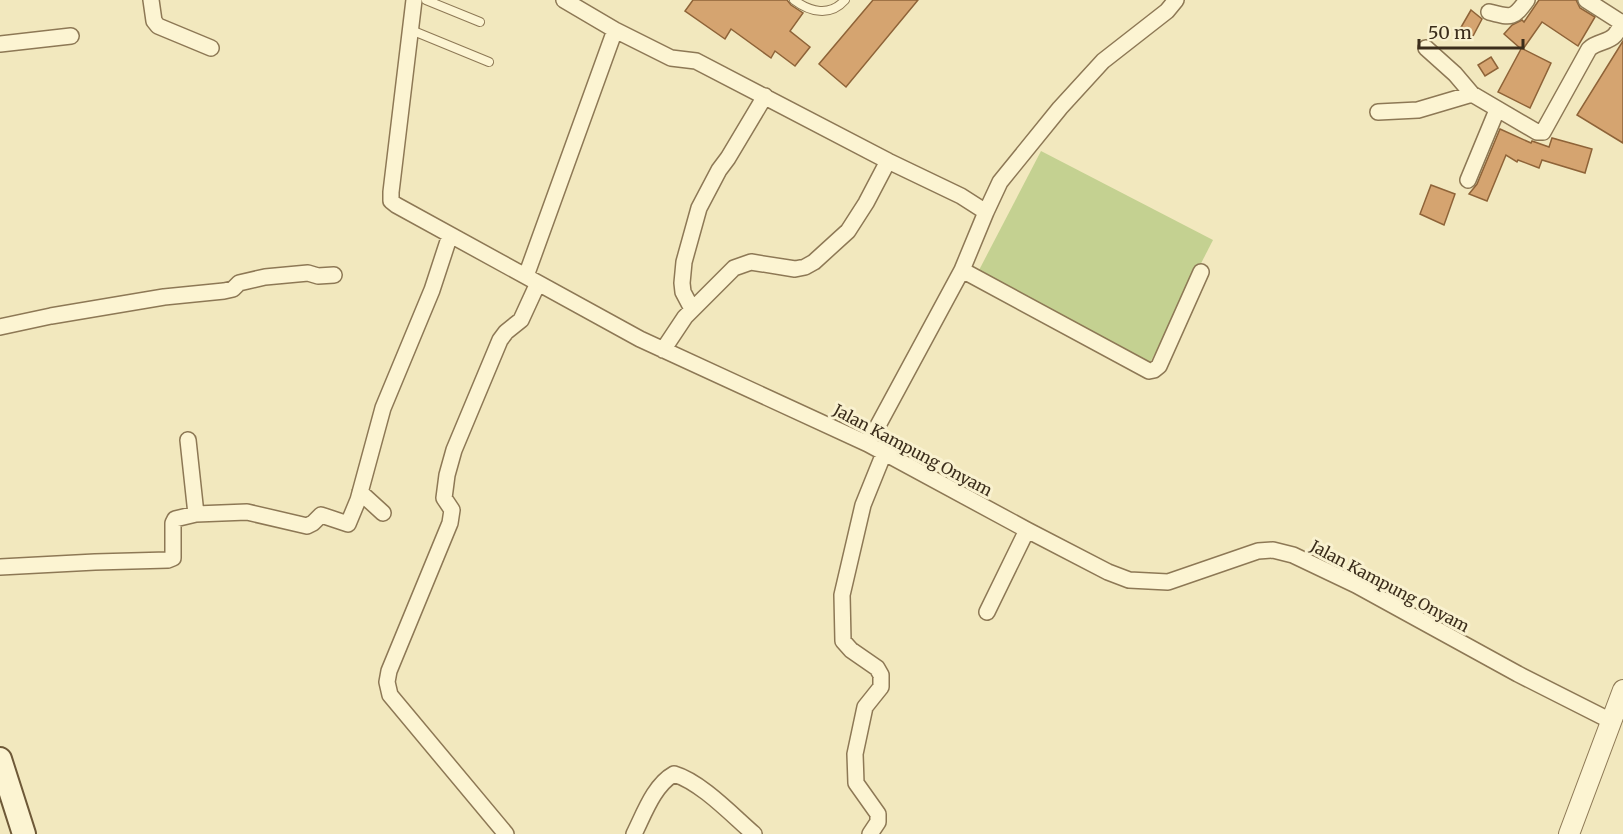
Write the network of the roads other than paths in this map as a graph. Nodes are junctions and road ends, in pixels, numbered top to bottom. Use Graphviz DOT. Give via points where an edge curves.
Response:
graph roads {
  1 [pos="150,0"];
  2 [pos="414,0"];
  3 [pos="426,0"];
  4 [pos="564,0"];
  5 [pos="794,0"];
  6 [pos="845,0"];
  7 [pos="1176,0"];
  8 [pos="1527,0"];
  9 [pos="1586,0"];
  10 [pos="1489,12"];
  11 [pos="480,22"];
  12 [pos="1623,23"];
  13 [pos="411,30"];
  14 [pos="615,30"];
  15 [pos="71,36"];
  16 [pos="0,44"];
  17 [pos="211,48"];
  18 [pos="1426,48"];
  19 [pos="489,62"];
  20 [pos="1472,94"];
  21 [pos="765,96"];
  22 [pos="1497,110"];
  23 [pos="1378,112"];
  24 [pos="888,161"];
  25 [pos="1468,180"];
  26 [pos="986,212"];
  27 [pos="450,235"];
  28 [pos="962,270"];
  29 [pos="1202,272"];
  30 [pos="334,275"];
  31 [pos="532,280"];
  32 [pos="692,309"];
  33 [pos="0,327"];
  34 [pos="663,350"];
  35 [pos="188,440"];
  36 [pos="867,444"];
  37 [pos="884,453"];
  38 [pos="360,492"];
  39 [pos="382,513"];
  40 [pos="196,514"];
  41 [pos="1027,530"];
  42 [pos="0,567"];
  43 [pos="987,612"];
  44 [pos="1623,690"];
  45 [pos="1611,722"];
  46 [pos="0,759"];
  47 [pos="24,834"];
  48 [pos="506,834"];
  49 [pos="634,834"];
  50 [pos="754,834"];
  51 [pos="870,834"];
  52 [pos="1569,834"];
  1 -- 17 [label="street" via="158,26"];
  2 -- 13 [label="street, Jalan Kampung Onyam"];
  3 -- 11 [label="lane"];
  4 -- 14 [label="street"];
  5 -- 6 [label="lane" via="818,12 839,7"];
  7 -- 26 [label="street" via="1167,12 1103,61 1060,108 1000,182"];
  8 -- 10 [label="street" via="1511,17"];
  9 -- 12 [label="street"];
  12 -- 22 [label="street" via="1615,36 1589,49 1543,132"];
  13 -- 19 [label="lane"];
  13 -- 27 [label="street, Jalan Kampung Onyam" via="391,201"];
  14 -- 21 [label="street" via="672,58 696,61"];
  14 -- 31 [label="street"];
  15 -- 16 [label="street"];
  18 -- 20 [label="street"];
  20 -- 22 [label="street"];
  20 -- 23 [label="street" via="1418,110"];
  21 -- 24 [label="street"];
  21 -- 32 [label="street" via="699,208 682,283"];
  22 -- 25 [label="street"];
  24 -- 26 [label="street"];
  24 -- 32 [label="street" via="848,231 814,262 795,269 751,262 734,268"];
  26 -- 28 [label="street"];
  27 -- 31 [label="street, Jalan Kampung Onyam"];
  27 -- 38 [label="street" via="432,290 383,408"];
  28 -- 29 [label="street" via="1149,371 1159,366"];
  28 -- 36 [label="street"];
  30 -- 33 [label="street" via="265,277 224,291 164,297"];
  31 -- 34 [label="street, Jalan Kampung Onyam"];
  31 -- 48 [label="street" via="521,320 500,340 454,450 444,498 452,510 450,523 387,682 390,695"];
  32 -- 34 [label="street"];
  34 -- 36 [label="street, Jalan Kampung Onyam"];
  35 -- 40 [label="street"];
  36 -- 37 [label="street, Jalan Kampung Onyam"];
  37 -- 41 [label="street, Jalan Kampung Onyam"];
  37 -- 51 [label="street" via="863,505 842,595 843,641 881,675 881,687 865,707 855,754 856,783 878,814"];
  38 -- 39 [label="street"];
  38 -- 40 [label="street" via="346,524 321,515 307,526 247,512"];
  40 -- 42 [label="street" via="172,523 173,554 168,560"];
  41 -- 43 [label="street"];
  41 -- 45 [label="street, Jalan Kampung Onyam" via="1108,572 1148,582 1168,582 1258,551 1293,555"];
  44 -- 45 [label="street"];
  45 -- 52 [label="street"];
  46 -- 47 [label="main road"];
  49 -- 50 [label="street" via="651,801 674,774 705,793"];
}
